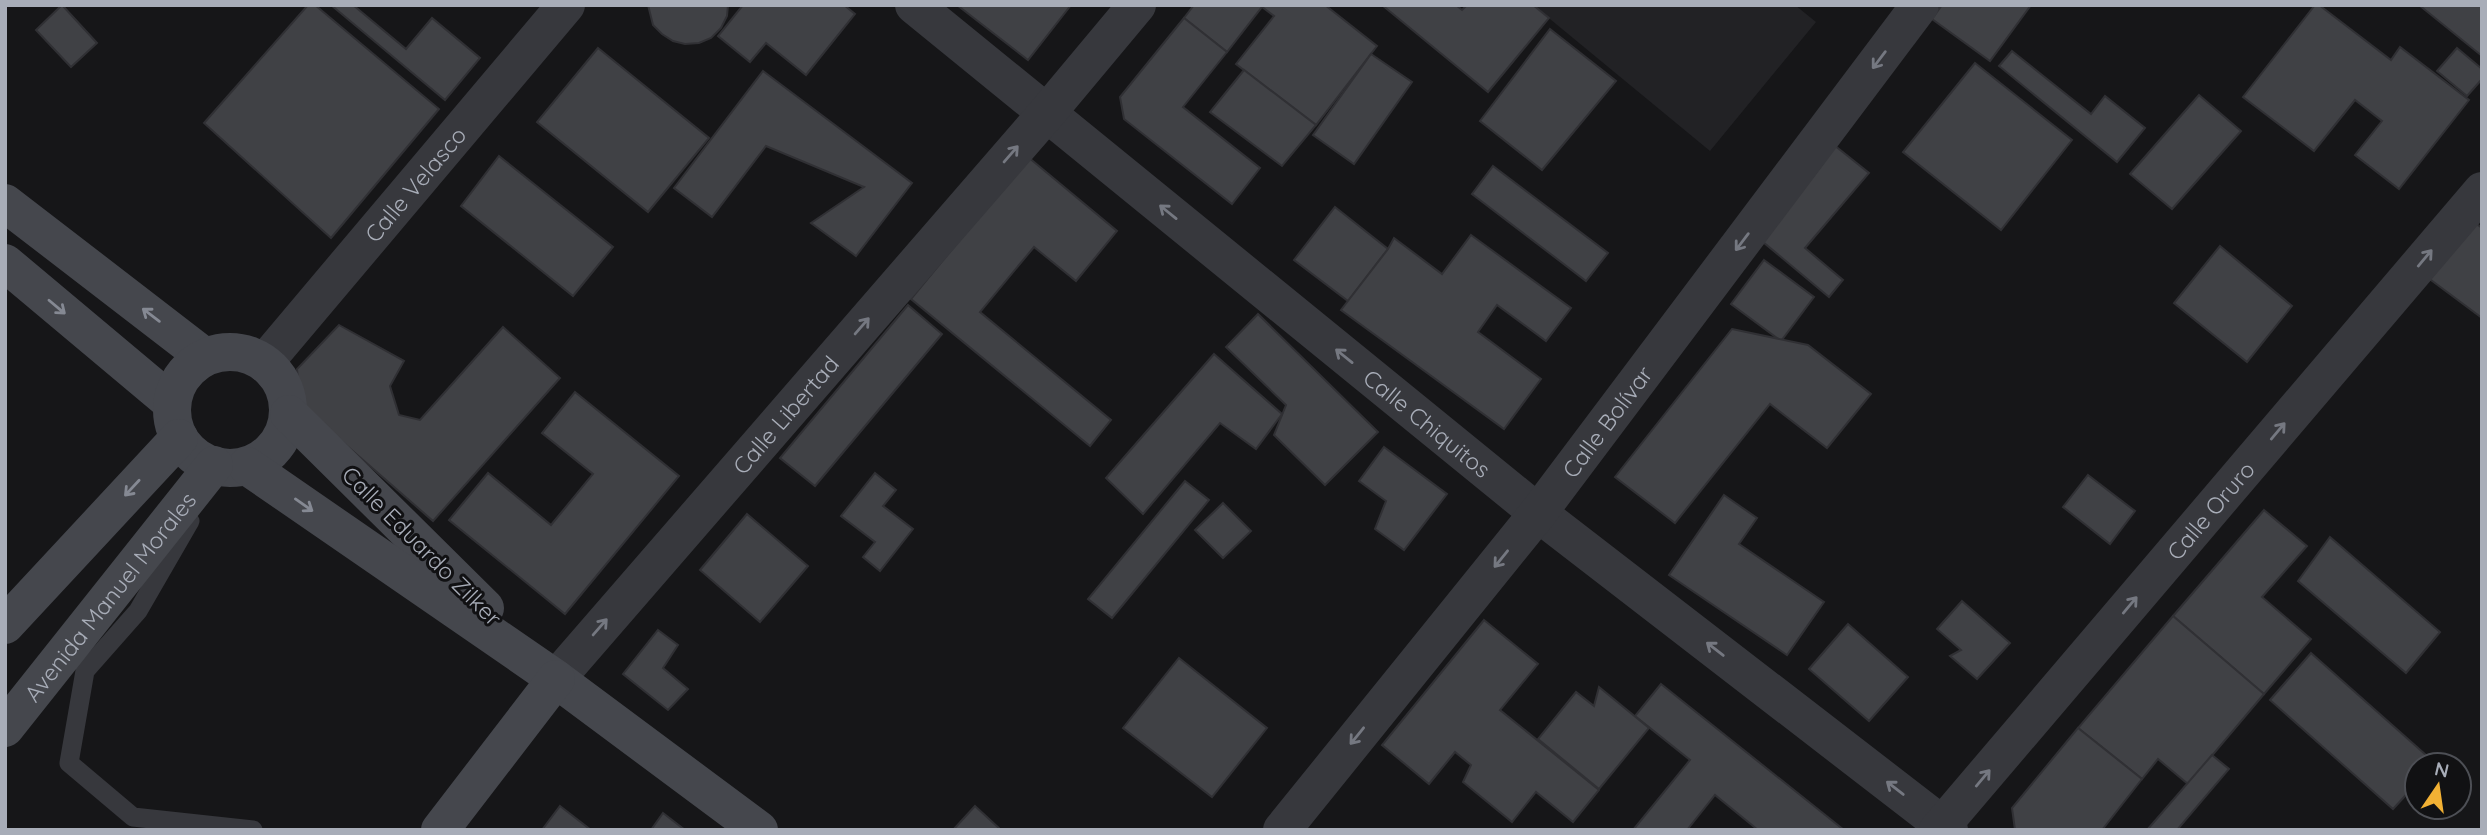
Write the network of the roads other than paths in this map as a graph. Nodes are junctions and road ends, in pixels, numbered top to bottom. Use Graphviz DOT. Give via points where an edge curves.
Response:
graph roads {
  1 [pos="566,5"];
  2 [pos="914,5"];
  3 [pos="1137,5"];
  4 [pos="1920,5"];
  5 [pos="1046,114"];
  6 [pos="2482,191"];
  7 [pos="5,203"];
  8 [pos="5,263"];
  9 [pos="205,357"];
  10 [pos="264,363"];
  11 [pos="289,414"];
  12 [pos="175,421"];
  13 [pos="227,466"];
  14 [pos="1538,513"];
  15 [pos="5,625"];
  16 [pos="556,679"];
  17 [pos="5,728"];
  18 [pos="1943,828"];
  19 [pos="253,830"];
  20 [pos="440,830"];
  21 [pos="759,830"];
  22 [pos="1282,830"];
  1 -- 10 [label="street, Calle Velasco"];
  2 -- 5 [label="street, Calle Chiquitos"];
  3 -- 5 [label="street, Calle Libertad"];
  4 -- 14 [label="street, Calle Bolívar, one-way"];
  14 -- 5 [label="street, Calle Chiquitos, one-way"];
  16 -- 5 [label="street, Calle Libertad, one-way"];
  18 -- 6 [label="street, Calle Oruro, one-way"];
  9 -- 7 [label="street, one-way"];
  8 -- 12 [label="street, one-way"];
  9 -- 10 [label="street" via="225,352 246,354"];
  9 -- 12 [label="street" via="177,384"];
  10 -- 11 [label="street" via="278,376"];
  11 -- 13 [label="street" via="285,431 263,458"];
  11 -- 16 [label="street, Calle Eduardo Zilker"];
  12 -- 13 [label="street" via="189,452 204,462"];
  12 -- 15 [label="street, Avenida Manuel Morales, one-way"];
  13 -- 16 [label="street, Calle Eduardo Zilker, one-way"];
  13 -- 17 [label="street, Avenida Manuel Morales"];
  13 -- 19 [label="lane" via="138,611 85,671 69,762 133,817"];
  18 -- 14 [label="street, Calle Chiquitos, one-way"];
  14 -- 22 [label="street, Calle Bolívar, one-way"];
  16 -- 20 [label="street, Calle Libertad"];
  16 -- 21 [label="street, Calle Eduardo Zilker"];
}
